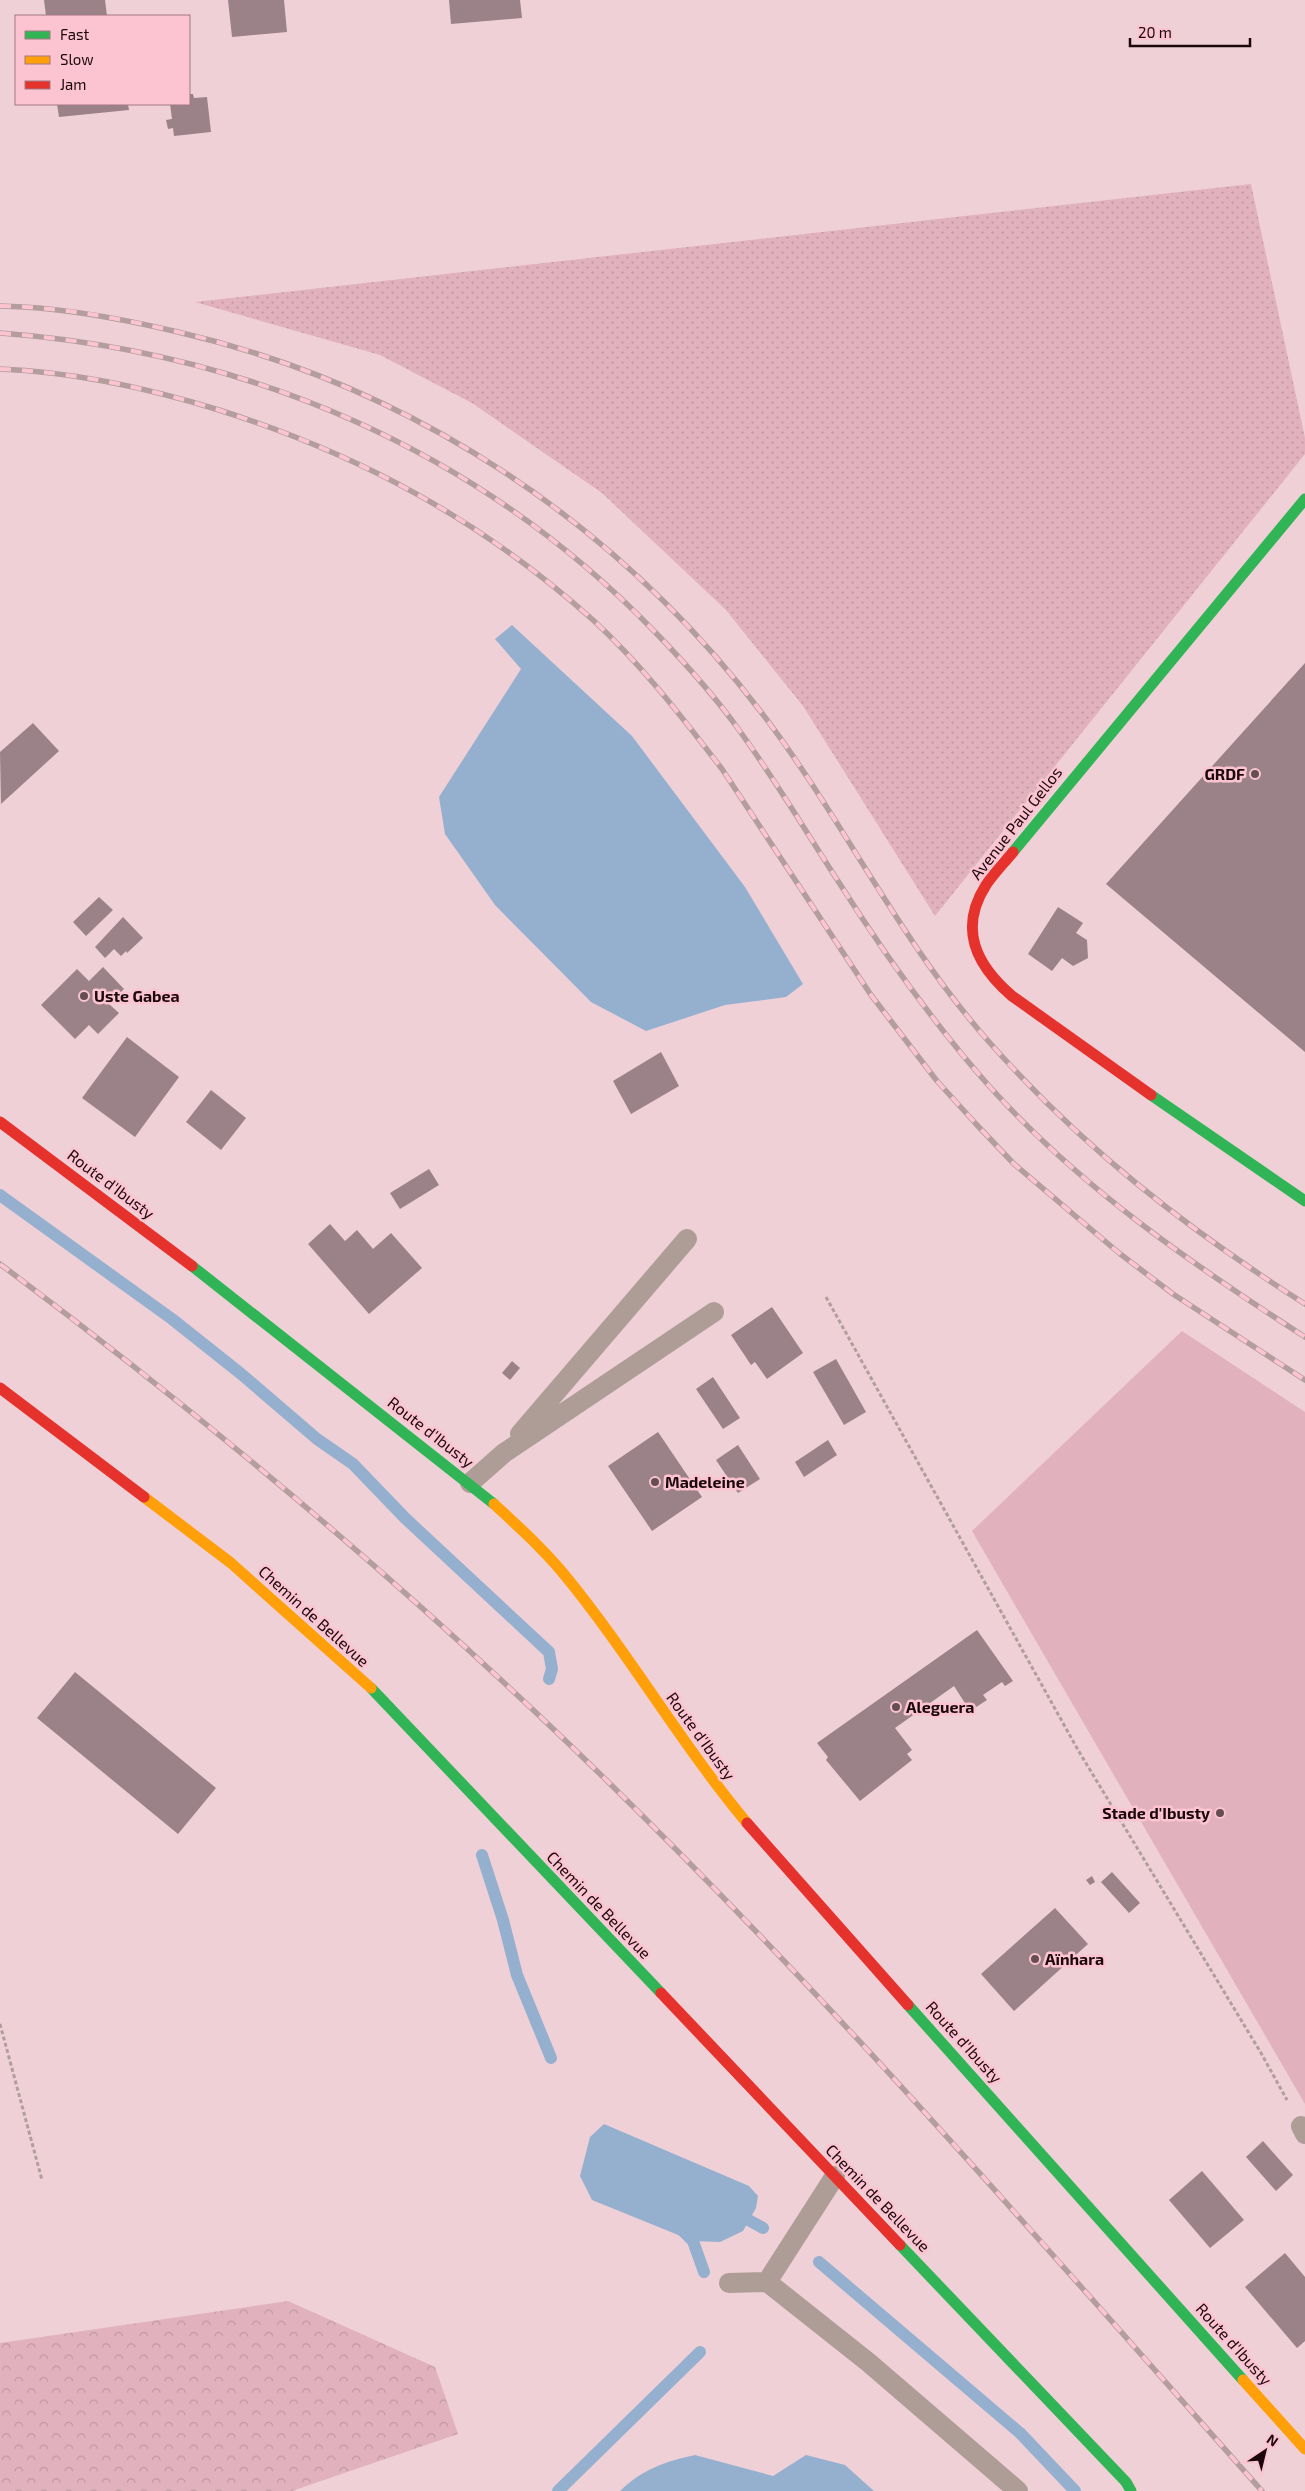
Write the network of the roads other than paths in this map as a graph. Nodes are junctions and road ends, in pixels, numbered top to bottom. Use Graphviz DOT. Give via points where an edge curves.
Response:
graph roads {
  1 [pos="1305,499"];
  2 [pos="0,1122"];
  3 [pos="1305,1201"];
  4 [pos="687,1239"];
  5 [pos="714,1312"];
  6 [pos="0,1388"];
  7 [pos="504,1453"];
  8 [pos="470,1483"];
  9 [pos="835,2176"];
  10 [pos="767,2282"];
  11 [pos="729,2283"];
  12 [pos="1305,2449"];
  13 [pos="1018,2491"];
  14 [pos="1131,2491"];
  1 -- 3 [label="street, Avenue Paul Gellos" via="986,884 973,914 971,937 982,965 1009,993"];
  2 -- 8 [label="street, Route d'Ibusty" via="140,1226"];
  4 -- 7 [label="lane"];
  5 -- 7 [label="lane"];
  6 -- 9 [label="street, Chemin de Bellevue" via="231,1563 377,1694"];
  7 -- 8 [label="lane"];
  8 -- 12 [label="street, Route d'Ibusty" via="516,1524 561,1571 619,1647 672,1727 764,1844"];
  9 -- 10 [label="lane"];
  9 -- 14 [label="street, Chemin de Bellevue" via="1126,2482"];
  10 -- 11 [label="lane"];
  10 -- 13 [label="lane" via="868,2362"];
}
